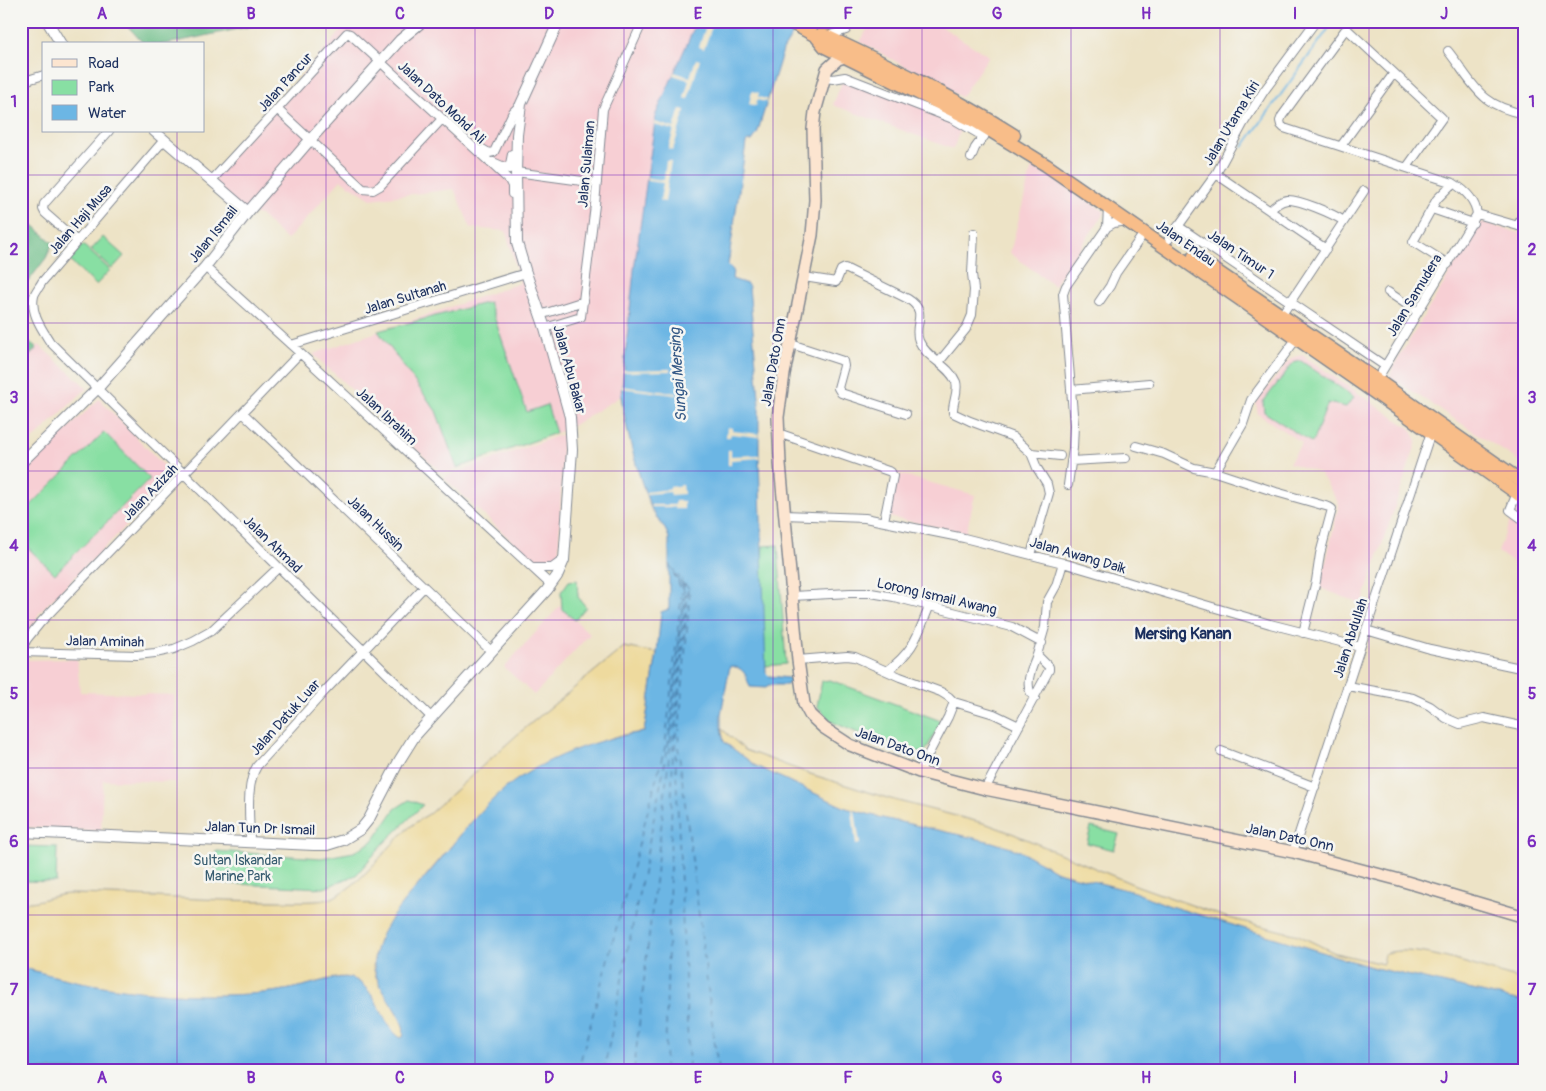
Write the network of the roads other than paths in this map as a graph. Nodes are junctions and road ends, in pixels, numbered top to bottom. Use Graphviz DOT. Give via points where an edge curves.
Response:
graph roads {
  1 [pos="47,21"];
  2 [pos="423,21"];
  3 [pos="559,21"];
  4 [pos="643,21"];
  5 [pos="788,21"];
  6 [pos="852,21"];
  7 [pos="1316,21"];
  8 [pos="846,30"];
  9 [pos="822,40"];
  10 [pos="60,42"];
  11 [pos="1448,51"];
  12 [pos="847,52"];
  13 [pos="380,61"];
  14 [pos="1394,73"];
  15 [pos="826,74"];
  16 [pos="42,76"];
  17 [pos="21,82"];
  18 [pos="521,104"];
  19 [pos="277,109"];
  20 [pos="1525,114"];
  21 [pos="954,115"];
  22 [pos="442,119"];
  23 [pos="108,132"];
  24 [pos="155,132"];
  25 [pos="986,133"];
  26 [pos="517,135"];
  27 [pos="164,140"];
  28 [pos="310,140"];
  29 [pos="466,141"];
  30 [pos="1341,146"];
  31 [pos="971,158"];
  32 [pos="488,161"];
  33 [pos="1407,168"];
  34 [pos="516,172"];
  35 [pos="1216,174"];
  36 [pos="212,180"];
  37 [pos="597,183"];
  38 [pos="1454,183"];
  39 [pos="1364,191"];
  40 [pos="1107,203"];
  41 [pos="1525,208"];
  42 [pos="1432,209"];
  43 [pos="1270,211"];
  44 [pos="248,212"];
  45 [pos="1477,214"];
  46 [pos="1344,220"];
  47 [pos="1128,221"];
  48 [pos="1472,223"];
  49 [pos="1178,226"];
  50 [pos="1107,227"];
  51 [pos="1521,227"];
  52 [pos="1144,232"];
  53 [pos="974,233"];
  54 [pos="1169,239"];
  55 [pos="77,242"];
  56 [pos="517,242"];
  57 [pos="1326,249"];
  58 [pos="1448,264"];
  59 [pos="205,267"];
  60 [pos="526,274"];
  61 [pos="804,277"];
  62 [pos="1388,292"];
  63 [pos="584,301"];
  64 [pos="1099,302"];
  65 [pos="1289,302"];
  66 [pos="1418,312"];
  67 [pos="540,315"];
  68 [pos="1281,316"];
  69 [pos="545,328"];
  70 [pos="1297,338"];
  71 [pos="791,344"];
  72 [pos="291,345"];
  73 [pos="300,353"];
  74 [pos="938,362"];
  75 [pos="1385,366"];
  76 [pos="1149,383"];
  77 [pos="1374,385"];
  78 [pos="98,389"];
  79 [pos="1071,390"];
  80 [pos="243,413"];
  81 [pos="906,414"];
  82 [pos="778,432"];
  83 [pos="1431,432"];
  84 [pos="1136,446"];
  85 [pos="1031,453"];
  86 [pos="1060,456"];
  87 [pos="1126,458"];
  88 [pos="1071,461"];
  89 [pos="21,463"];
  90 [pos="1215,472"];
  91 [pos="185,474"];
  92 [pos="1068,485"];
  93 [pos="1522,492"];
  94 [pos="784,515"];
  95 [pos="884,521"];
  96 [pos="1525,521"];
  97 [pos="1031,554"];
  98 [pos="564,560"];
  99 [pos="1062,563"];
  100 [pos="279,567"];
  101 [pos="533,568"];
  102 [pos="551,585"];
  103 [pos="424,587"];
  104 [pos="792,596"];
  105 [pos="930,605"];
  106 [pos="1366,630"];
  107 [pos="1303,633"];
  108 [pos="1042,642"];
  109 [pos="1360,647"];
  110 [pos="21,651"];
  111 [pos="364,651"];
  112 [pos="491,652"];
  113 [pos="1037,655"];
  114 [pos="798,660"];
  115 [pos="1525,669"];
  116 [pos="887,671"];
  117 [pos="1348,686"];
  118 [pos="1035,698"];
  119 [pos="954,702"];
  120 [pos="431,717"];
  121 [pos="1019,726"];
  122 [pos="1525,727"];
  123 [pos="1221,751"];
  124 [pos="919,772"];
  125 [pos="1314,787"];
  126 [pos="985,789"];
  127 [pos="21,832"];
  128 [pos="250,842"];
  129 [pos="1293,852"];
  130 [pos="1525,917"];
  1 -- 10 [label="street"];
  2 -- 13 [label="street, Jalan Ismail"];
  3 -- 18 [label="street, Jalan Abu Bakar"];
  4 -- 37 [label="street, Jalan Sulaiman" via="603,109"];
  5 -- 9 [label="highway, Jalan Endau"];
  6 -- 8 [label="street"];
  7 -- 35 [label="street, Jalan Utama Kiri" via="1260,96"];
  8 -- 9 [label="street"];
  8 -- 12 [label="street"];
  9 -- 12 [label="highway, Jalan Endau"];
  9 -- 15 [label="main road, Jalan Dato Onn"];
  11 -- 20 [label="street" via="1484,98 1498,107"];
  12 -- 15 [label="main road"];
  12 -- 21 [label="highway, Jalan Endau"];
  12 -- 40 [label="highway, Jalan Endau" via="973,110 1050,158"];
  13 -- 19 [label="street, Jalan Pancur" via="347,34"];
  13 -- 22 [label="street, Jalan Dato Mohd Ali"];
  13 -- 28 [label="street, Jalan Ismail"];
  14 -- 30 [label="street"];
  14 -- 30 [label="street" via="1345,30 1280,121 1284,128"];
  14 -- 33 [label="street" via="1442,118"];
  15 -- 21 [label="street" via="834,79 845,77"];
  15 -- 61 [label="main road, Jalan Dato Onn" via="814,120 815,200"];
  16 -- 17 [label="street"];
  18 -- 26 [label="street, Jalan Abu Bakar"];
  18 -- 29 [label="street" via="513,112 492,154"];
  19 -- 28 [label="street"];
  19 -- 36 [label="street, Jalan Pancur"];
  21 -- 25 [label="highway, Jalan Endau"];
  22 -- 28 [label="street" via="373,190 363,189"];
  22 -- 29 [label="street, Jalan Dato Mohd Ali"];
  23 -- 55 [label="street" via="44,204 45,213"];
  24 -- 27 [label="street"];
  25 -- 31 [label="street"];
  25 -- 40 [label="highway, Jalan Endau" via="1046,164"];
  26 -- 32 [label="street" via="509,169"];
  26 -- 34 [label="street, Jalan Abu Bakar"];
  27 -- 36 [label="street"];
  27 -- 55 [label="street, Jalan Haji Musa"];
  28 -- 44 [label="street, Jalan Ismail"];
  29 -- 32 [label="street, Jalan Dato Mohd Ali"];
  30 -- 33 [label="street"];
  32 -- 56 [label="street, Jalan Dato Mohd Ali" via="511,182 512,222"];
  33 -- 38 [label="street"];
  34 -- 37 [label="street"];
  34 -- 56 [label="street, Jalan Abu Bakar"];
  35 -- 43 [label="street"];
  35 -- 49 [label="street, Jalan Utama Kiri"];
  36 -- 44 [label="street"];
  37 -- 63 [label="street, Jalan Sulaiman"];
  38 -- 42 [label="street" via="1437,199"];
  38 -- 45 [label="street" via="1471,198"];
  39 -- 46 [label="street"];
  40 -- 47 [label="highway, Jalan Endau"];
  40 -- 50 [label="street"];
  40 -- 54 [label="highway, Jalan Endau"];
  41 -- 51 [label="street"];
  42 -- 48 [label="street"];
  42 -- 58 [label="street" via="1413,242"];
  43 -- 46 [label="street" via="1288,200"];
  43 -- 57 [label="street"];
  44 -- 59 [label="street, Jalan Ismail"];
  45 -- 48 [label="street, Jalan Samudera"];
  45 -- 51 [label="street"];
  46 -- 57 [label="street"];
  47 -- 50 [label="street"];
  47 -- 52 [label="highway, Jalan Endau"];
  48 -- 58 [label="street, Jalan Samudera"];
  49 -- 54 [label="street, Jalan Utama Kiri"];
  49 -- 65 [label="street, Jalan Timur 1"];
  50 -- 79 [label="street" via="1063,294"];
  52 -- 64 [label="street"];
  52 -- 70 [label="highway, Jalan Endau"];
  53 -- 74 [label="street" via="972,315 966,328"];
  54 -- 68 [label="highway, Jalan Endau"];
  55 -- 78 [label="street, Jalan Haji Musa" via="42,282 34,296 34,311 50,342"];
  56 -- 60 [label="street, Jalan Abu Bakar"];
  57 -- 65 [label="street"];
  58 -- 66 [label="street, Jalan Samudera"];
  59 -- 72 [label="street, Jalan Ibrahim"];
  59 -- 78 [label="street, Jalan Ismail"];
  60 -- 67 [label="street, Jalan Abu Bakar"];
  60 -- 72 [label="street, Jalan Sultanah"];
  61 -- 71 [label="main road, Jalan Dato Onn"];
  61 -- 74 [label="street" via="836,282 845,268 908,299 919,309 919,341"];
  62 -- 66 [label="street"];
  63 -- 67 [label="street"];
  63 -- 69 [label="street, Jalan Sulaiman" via="581,316"];
  65 -- 68 [label="street"];
  65 -- 75 [label="street, Jalan Timur 1"];
  66 -- 75 [label="street, Jalan Samudera"];
  67 -- 69 [label="street, Jalan Abu Bakar"];
  68 -- 77 [label="highway, Jalan Endau"];
  69 -- 98 [label="street, Jalan Abu Bakar" via="570,417 572,450"];
  70 -- 77 [label="highway, Jalan Endau"];
  70 -- 90 [label="street" via="1251,400 1243,424"];
  71 -- 81 [label="street" via="843,361 838,388 842,392"];
  71 -- 82 [label="main road, Jalan Dato Onn" via="779,403"];
  72 -- 73 [label="street, Jalan Ibrahim"];
  73 -- 80 [label="street, Jalan Azizah"];
  73 -- 101 [label="street, Jalan Ibrahim"];
  74 -- 85 [label="street" via="956,384 953,413 1012,437"];
  75 -- 77 [label="street, Jalan Samudera"];
  76 -- 79 [label="street"];
  77 -- 83 [label="highway, Jalan Endau"];
  77 -- 93 [label="highway, Jalan Endau"];
  78 -- 89 [label="street, Jalan Ismail"];
  78 -- 91 [label="street, Jalan Ahmad"];
  79 -- 88 [label="street" via="1074,425"];
  80 -- 91 [label="street, Jalan Azizah"];
  80 -- 103 [label="street, Jalan Hussin"];
  82 -- 94 [label="main road, Jalan Dato Onn"];
  82 -- 95 [label="street" via="891,472 893,476"];
  83 -- 93 [label="highway, Jalan Endau"];
  83 -- 106 [label="street, Jalan Abdullah"];
  84 -- 90 [label="street" via="1159,452 1194,468"];
  85 -- 86 [label="street"];
  85 -- 97 [label="street" via="1049,488"];
  87 -- 88 [label="street"];
  88 -- 92 [label="street"];
  90 -- 107 [label="street" via="1332,510"];
  91 -- 100 [label="street, Jalan Ahmad"];
  91 -- 110 [label="street, Jalan Azizah" via="40,623"];
  93 -- 96 [label="street" via="1510,510"];
  94 -- 95 [label="street, Jalan Awang Daik"];
  94 -- 104 [label="main road, Jalan Dato Onn"];
  95 -- 97 [label="street, Jalan Awang Daik"];
  97 -- 99 [label="street, Jalan Awang Daik"];
  98 -- 101 [label="street" via="552,568"];
  98 -- 102 [label="street, Jalan Abu Bakar"];
  99 -- 107 [label="street, Jalan Awang Daik"];
  99 -- 108 [label="street" via="1056,586 1047,602"];
  100 -- 110 [label="street, Jalan Aminah" via="211,631 174,649 137,655"];
  100 -- 111 [label="street, Jalan Ahmad"];
  101 -- 102 [label="street, Jalan Ibrahim"];
  102 -- 112 [label="street, Jalan Abu Bakar"];
  103 -- 111 [label="street, Jalan Datuk Luar"];
  103 -- 112 [label="street, Jalan Hussin"];
  104 -- 105 [label="street, Lorong Ismail Awang" via="871,593"];
  104 -- 114 [label="main road, Jalan Dato Onn"];
  105 -- 108 [label="street, Lorong Ismail Awang" via="1012,627"];
  105 -- 116 [label="street" via="911,649"];
  106 -- 109 [label="street, Jalan Abdullah"];
  106 -- 115 [label="street" via="1430,649"];
  107 -- 109 [label="street, Jalan Awang Daik"];
  108 -- 113 [label="street"];
  109 -- 117 [label="street, Jalan Abdullah"];
  111 -- 120 [label="street, Jalan Ahmad"];
  111 -- 128 [label="street, Jalan Datuk Luar" via="254,771 250,787"];
  112 -- 120 [label="street, Jalan Abu Bakar"];
  113 -- 118 [label="street" via="1029,682"];
  113 -- 118 [label="street" via="1049,667"];
  114 -- 116 [label="street" via="851,656"];
  114 -- 124 [label="main road, Jalan Dato Onn" via="804,704 816,721 850,745"];
  116 -- 119 [label="street" via="941,692"];
  117 -- 122 [label="street" via="1413,698 1460,724 1484,718"];
  117 -- 125 [label="street, Jalan Abdullah"];
  118 -- 121 [label="street"];
  119 -- 121 [label="street" via="994,714"];
  119 -- 124 [label="street"];
  120 -- 128 [label="street, Jalan Tun Dr Ismail" via="406,750 369,820 354,834 327,845"];
  121 -- 126 [label="street"];
  123 -- 125 [label="street"];
  124 -- 126 [label="main road, Jalan Dato Onn"];
  125 -- 129 [label="street, Jalan Abdullah"];
  126 -- 129 [label="main road, Jalan Dato Onn"];
  127 -- 128 [label="street, Jalan Tun Dr Ismail"];
  129 -- 130 [label="main road, Jalan Dato Onn"];
}
